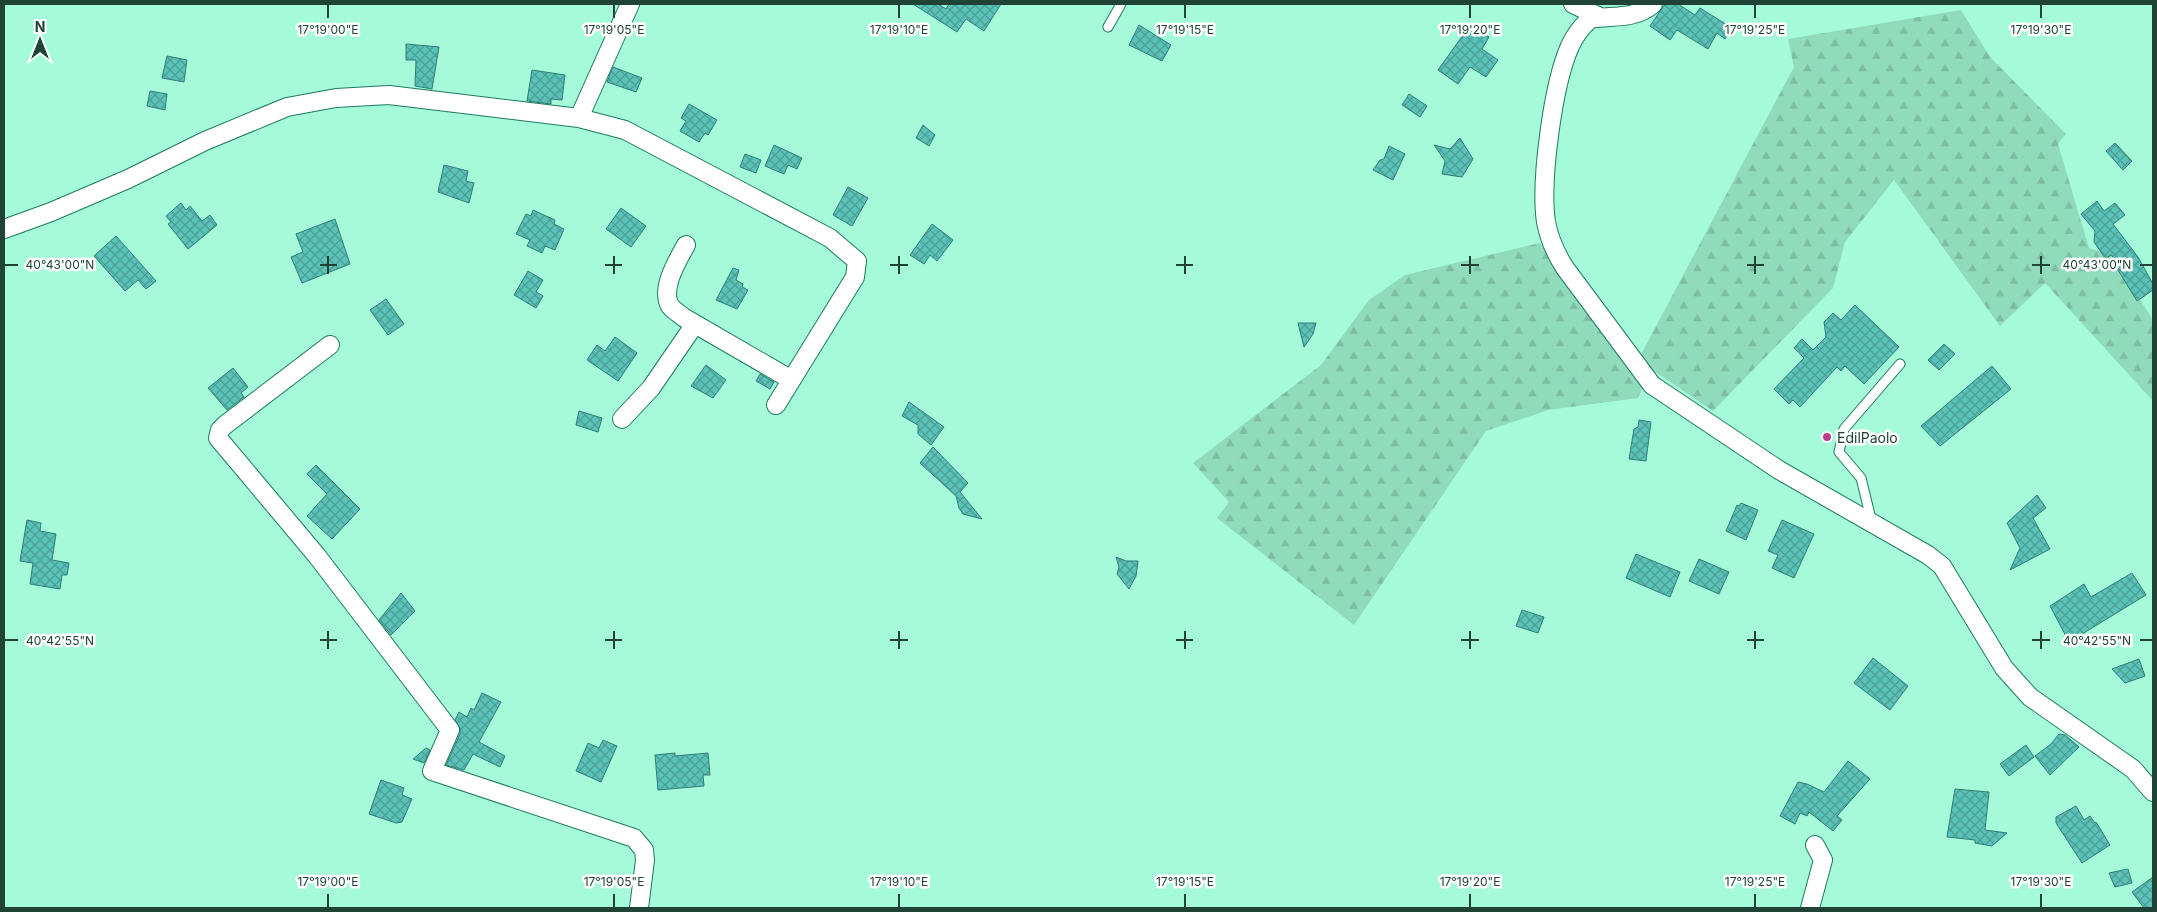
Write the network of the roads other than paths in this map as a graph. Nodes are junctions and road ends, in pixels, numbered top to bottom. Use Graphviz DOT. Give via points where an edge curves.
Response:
graph roads {
  1 [pos="630,4"];
  2 [pos="1121,4"];
  3 [pos="1572,4"];
  4 [pos="1653,4"];
  5 [pos="1600,17"];
  6 [pos="1108,27"];
  7 [pos="579,118"];
  8 [pos="4,229"];
  9 [pos="686,245"];
  10 [pos="695,324"];
  11 [pos="330,345"];
  12 [pos="1900,364"];
  13 [pos="790,379"];
  14 [pos="776,404"];
  15 [pos="622,419"];
  16 [pos="1872,523"];
  17 [pos="2153,792"];
  18 [pos="1815,845"];
  19 [pos="639,908"];
  20 [pos="1810,908"];
  1 -- 7 [label="street"];
  2 -- 6 [label="lane"];
  3 -- 5 [label="street"];
  4 -- 5 [label="street" via="1632,16"];
  5 -- 16 [label="street" via="1590,19 1579,30 1570,47 1554,112 1544,177 1546,223 1557,254 1652,385 1779,470"];
  7 -- 8 [label="street" via="388,95 336,98 287,107 205,141 119,183"];
  7 -- 13 [label="street" via="625,130 830,238 857,261 855,277"];
  9 -- 10 [label="street" via="674,267 667,292 670,306"];
  10 -- 13 [label="street"];
  10 -- 15 [label="street" via="651,388"];
  11 -- 19 [label="street" via="225,425 218,438 317,556 450,730 432,770 634,838 644,850 645,860"];
  12 -- 16 [label="lane" via="1844,429 1839,452 1861,478"];
  13 -- 14 [label="street"];
  16 -- 17 [label="street" via="1942,566 2004,668 2030,697 2133,769"];
  18 -- 20 [label="street" via="1824,860"];
}
